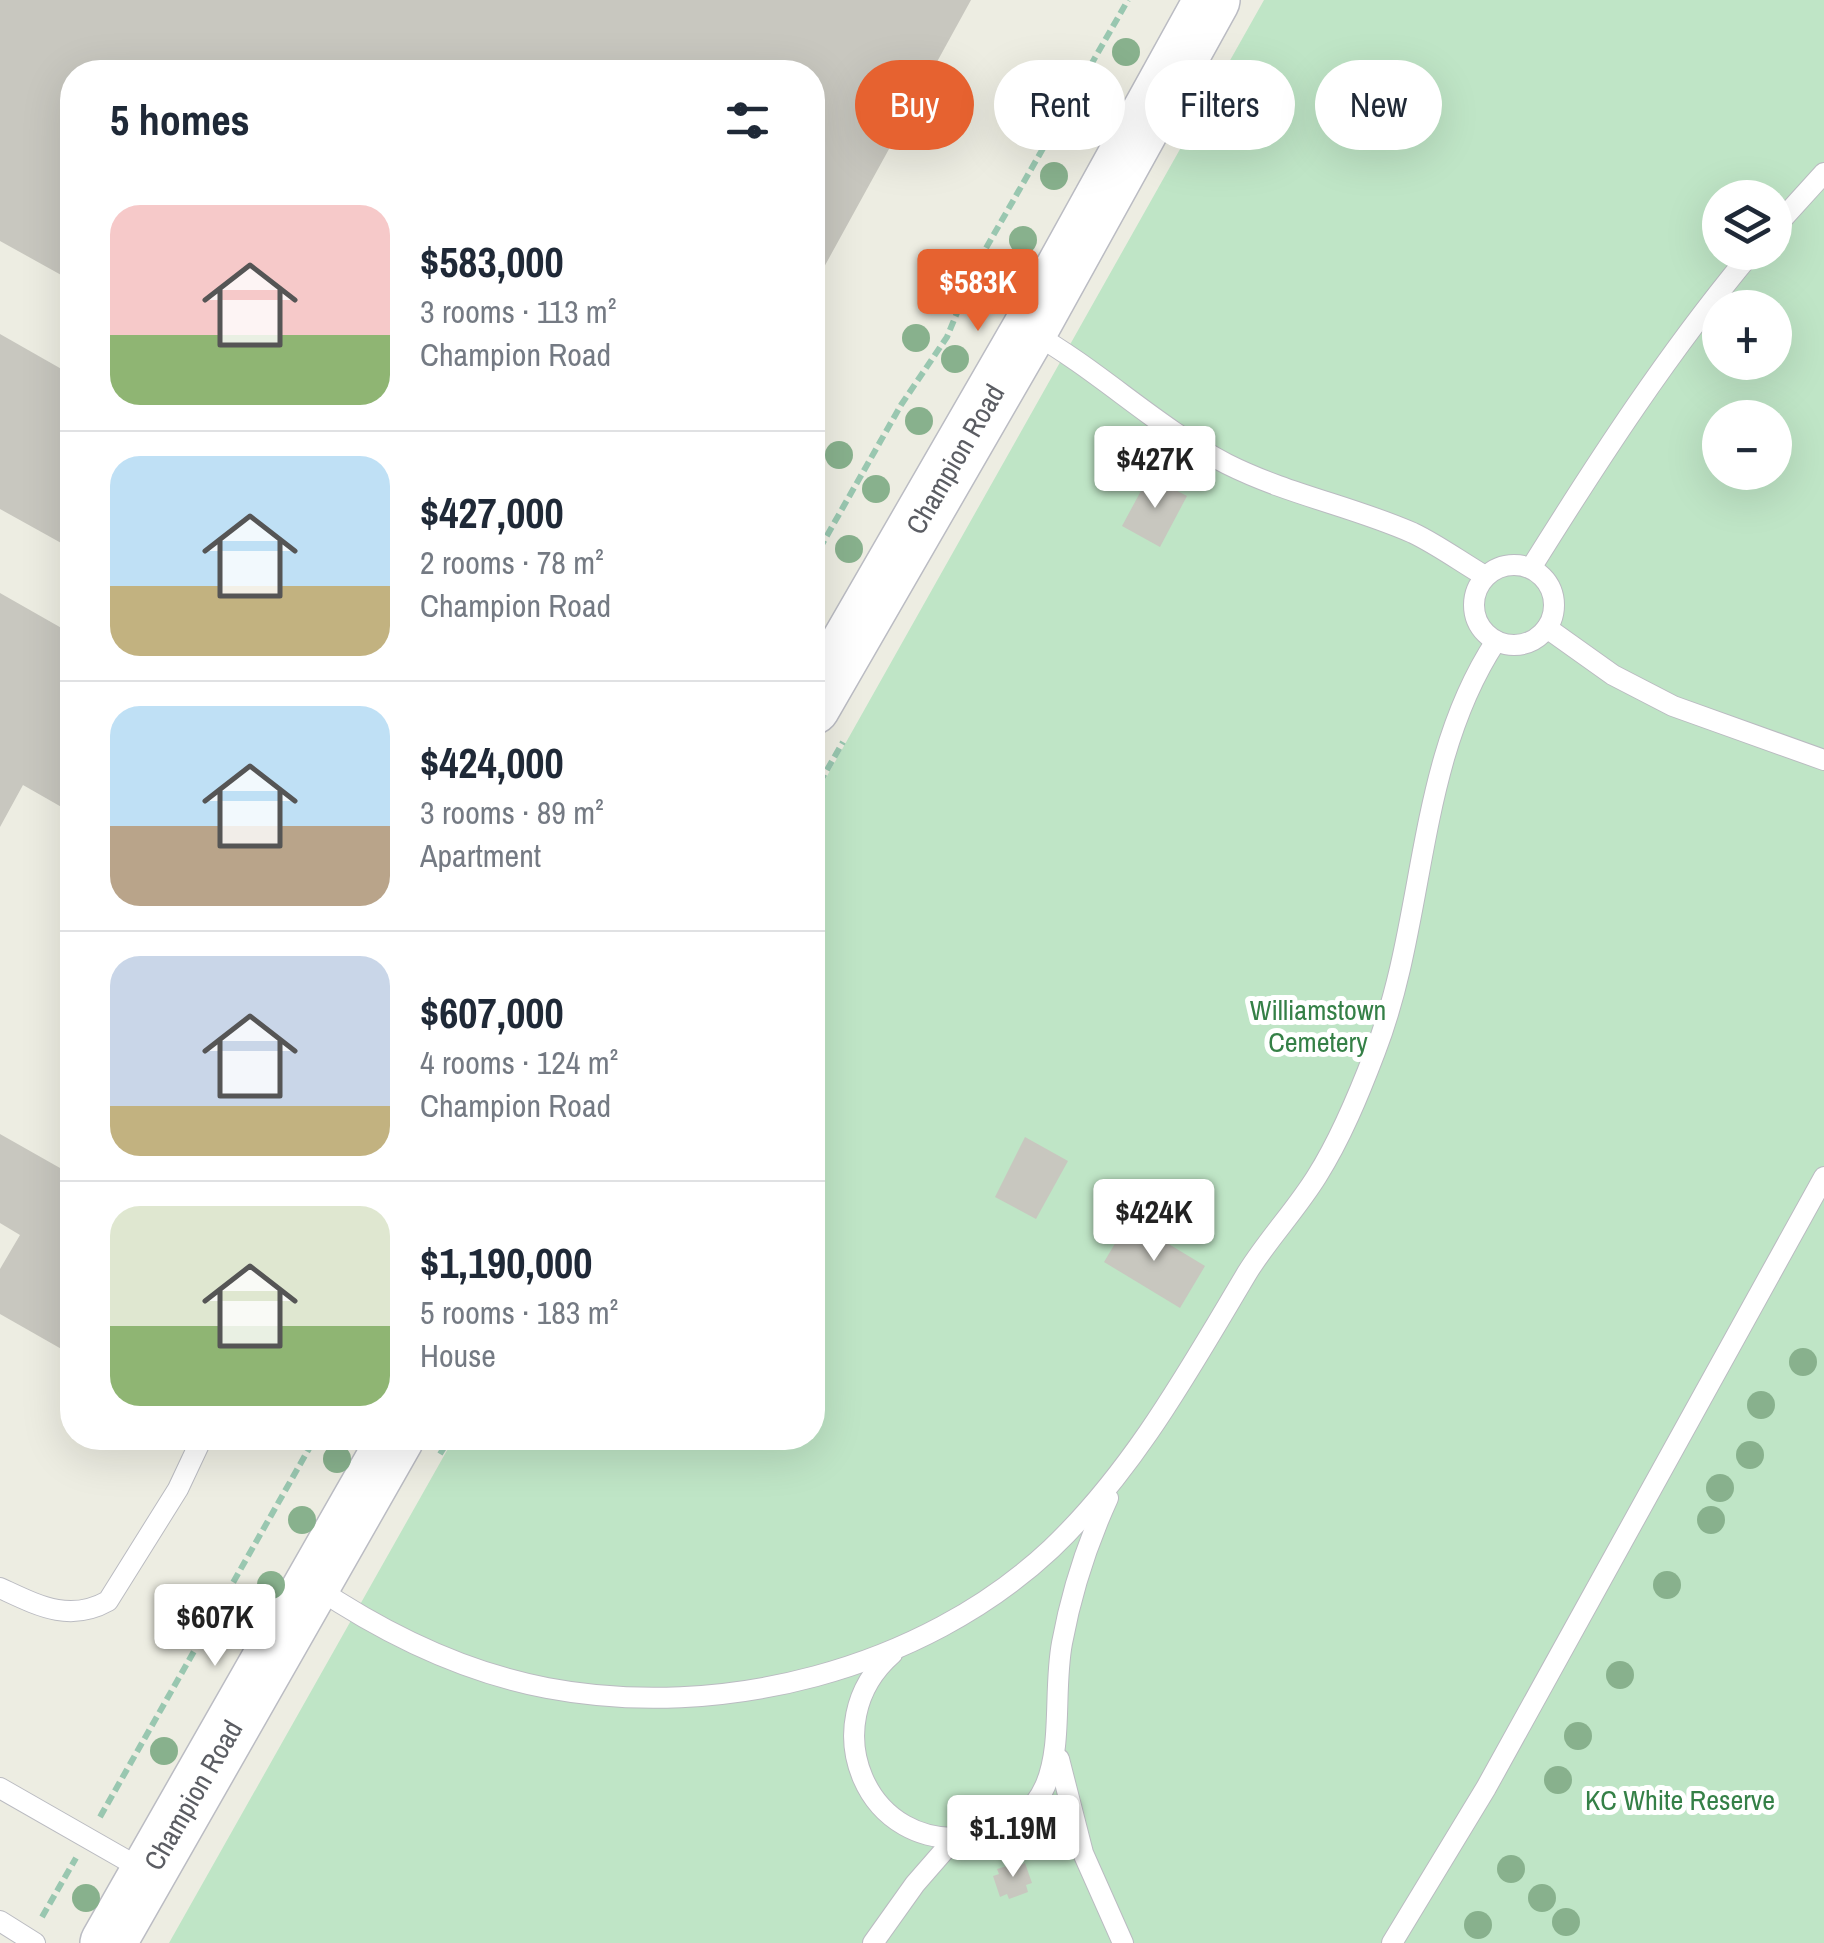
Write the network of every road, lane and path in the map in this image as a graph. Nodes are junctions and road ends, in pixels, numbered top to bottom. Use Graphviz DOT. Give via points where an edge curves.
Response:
graph roads {
  1 [pos="1128,0"];
  2 [pos="1212,0"];
  3 [pos="1824,173"];
  4 [pos="1792,208"];
  5 [pos="1738,270"];
  6 [pos="1029,331"];
  7 [pos="825,539"];
  8 [pos="1531,568"];
  9 [pos="1485,576"];
  10 [pos="1547,628"];
  11 [pos="1496,642"];
  12 [pos="825,684"];
  13 [pos="1824,760"];
  14 [pos="1824,1177"];
  15 [pos="196,1450"];
  16 [pos="309,1450"];
  17 [pos="389,1450"];
  18 [pos="1117,1478"];
  19 [pos="312,1585"];
  20 [pos="0,1588"];
  21 [pos="905,1645"];
  22 [pos="1058,1732"];
  23 [pos="0,1788"];
  24 [pos="956,1837"];
  25 [pos="88,1838"];
  26 [pos="148,1872"];
  27 [pos="0,1921"];
  28 [pos="32,1941"];
  29 [pos="108,1943"];
  30 [pos="873,1943"];
  31 [pos="1123,1943"];
  32 [pos="1392,1943"];
  1 -- 7 [label="path" via="978,262 947,337 900,405"];
  2 -- 6 [label="street, Champion Road"];
  3 -- 4 [label="lane"];
  5 -- 8 [label="lane" via="1594,466"];
  6 -- 9 [label="lane" via="1201,450 1282,490 1411,532"];
  6 -- 12 [label="street, Champion Road"];
  8 -- 9 [label="lane" via="1510,564"];
  8 -- 10 [label="lane" via="1552,593"];
  9 -- 11 [label="lane" via="1474,611"];
  10 -- 11 [label="lane" via="1530,642"];
  10 -- 13 [label="lane" via="1613,675 1673,706"];
  11 -- 18 [label="lane" via="1468,687 1444,749 1403,962 1362,1084 1318,1175 1250,1268"];
  14 -- 32 [label="lane" via="1486,1788"];
  15 -- 20 [label="lane" via="108,1601 92,1610 54,1611"];
  16 -- 25 [label="path"];
  17 -- 19 [label="street, Champion Road"];
  18 -- 21 [label="lane" via="1006,1587"];
  18 -- 22 [label="lane" via="1062,1640"];
  19 -- 21 [label="lane" via="435,1654 588,1695 651,1698 756,1688"];
  19 -- 26 [label="street, Champion Road"];
  21 -- 24 [label="lane" via="876,1669 860,1700 853,1738 857,1764 874,1798 894,1818 921,1832"];
  22 -- 24 [label="lane" via="1052,1772 1030,1806 998,1828"];
  22 -- 31 [label="lane" via="1061,1773 1083,1853"];
  23 -- 25 [label="lane"];
  24 -- 30 [label="lane"];
  25 -- 26 [label="lane"];
  25 -- 28 [label="path"];
  26 -- 29 [label="street, Champion Road"];
  27 -- 28 [label="lane"];
}
